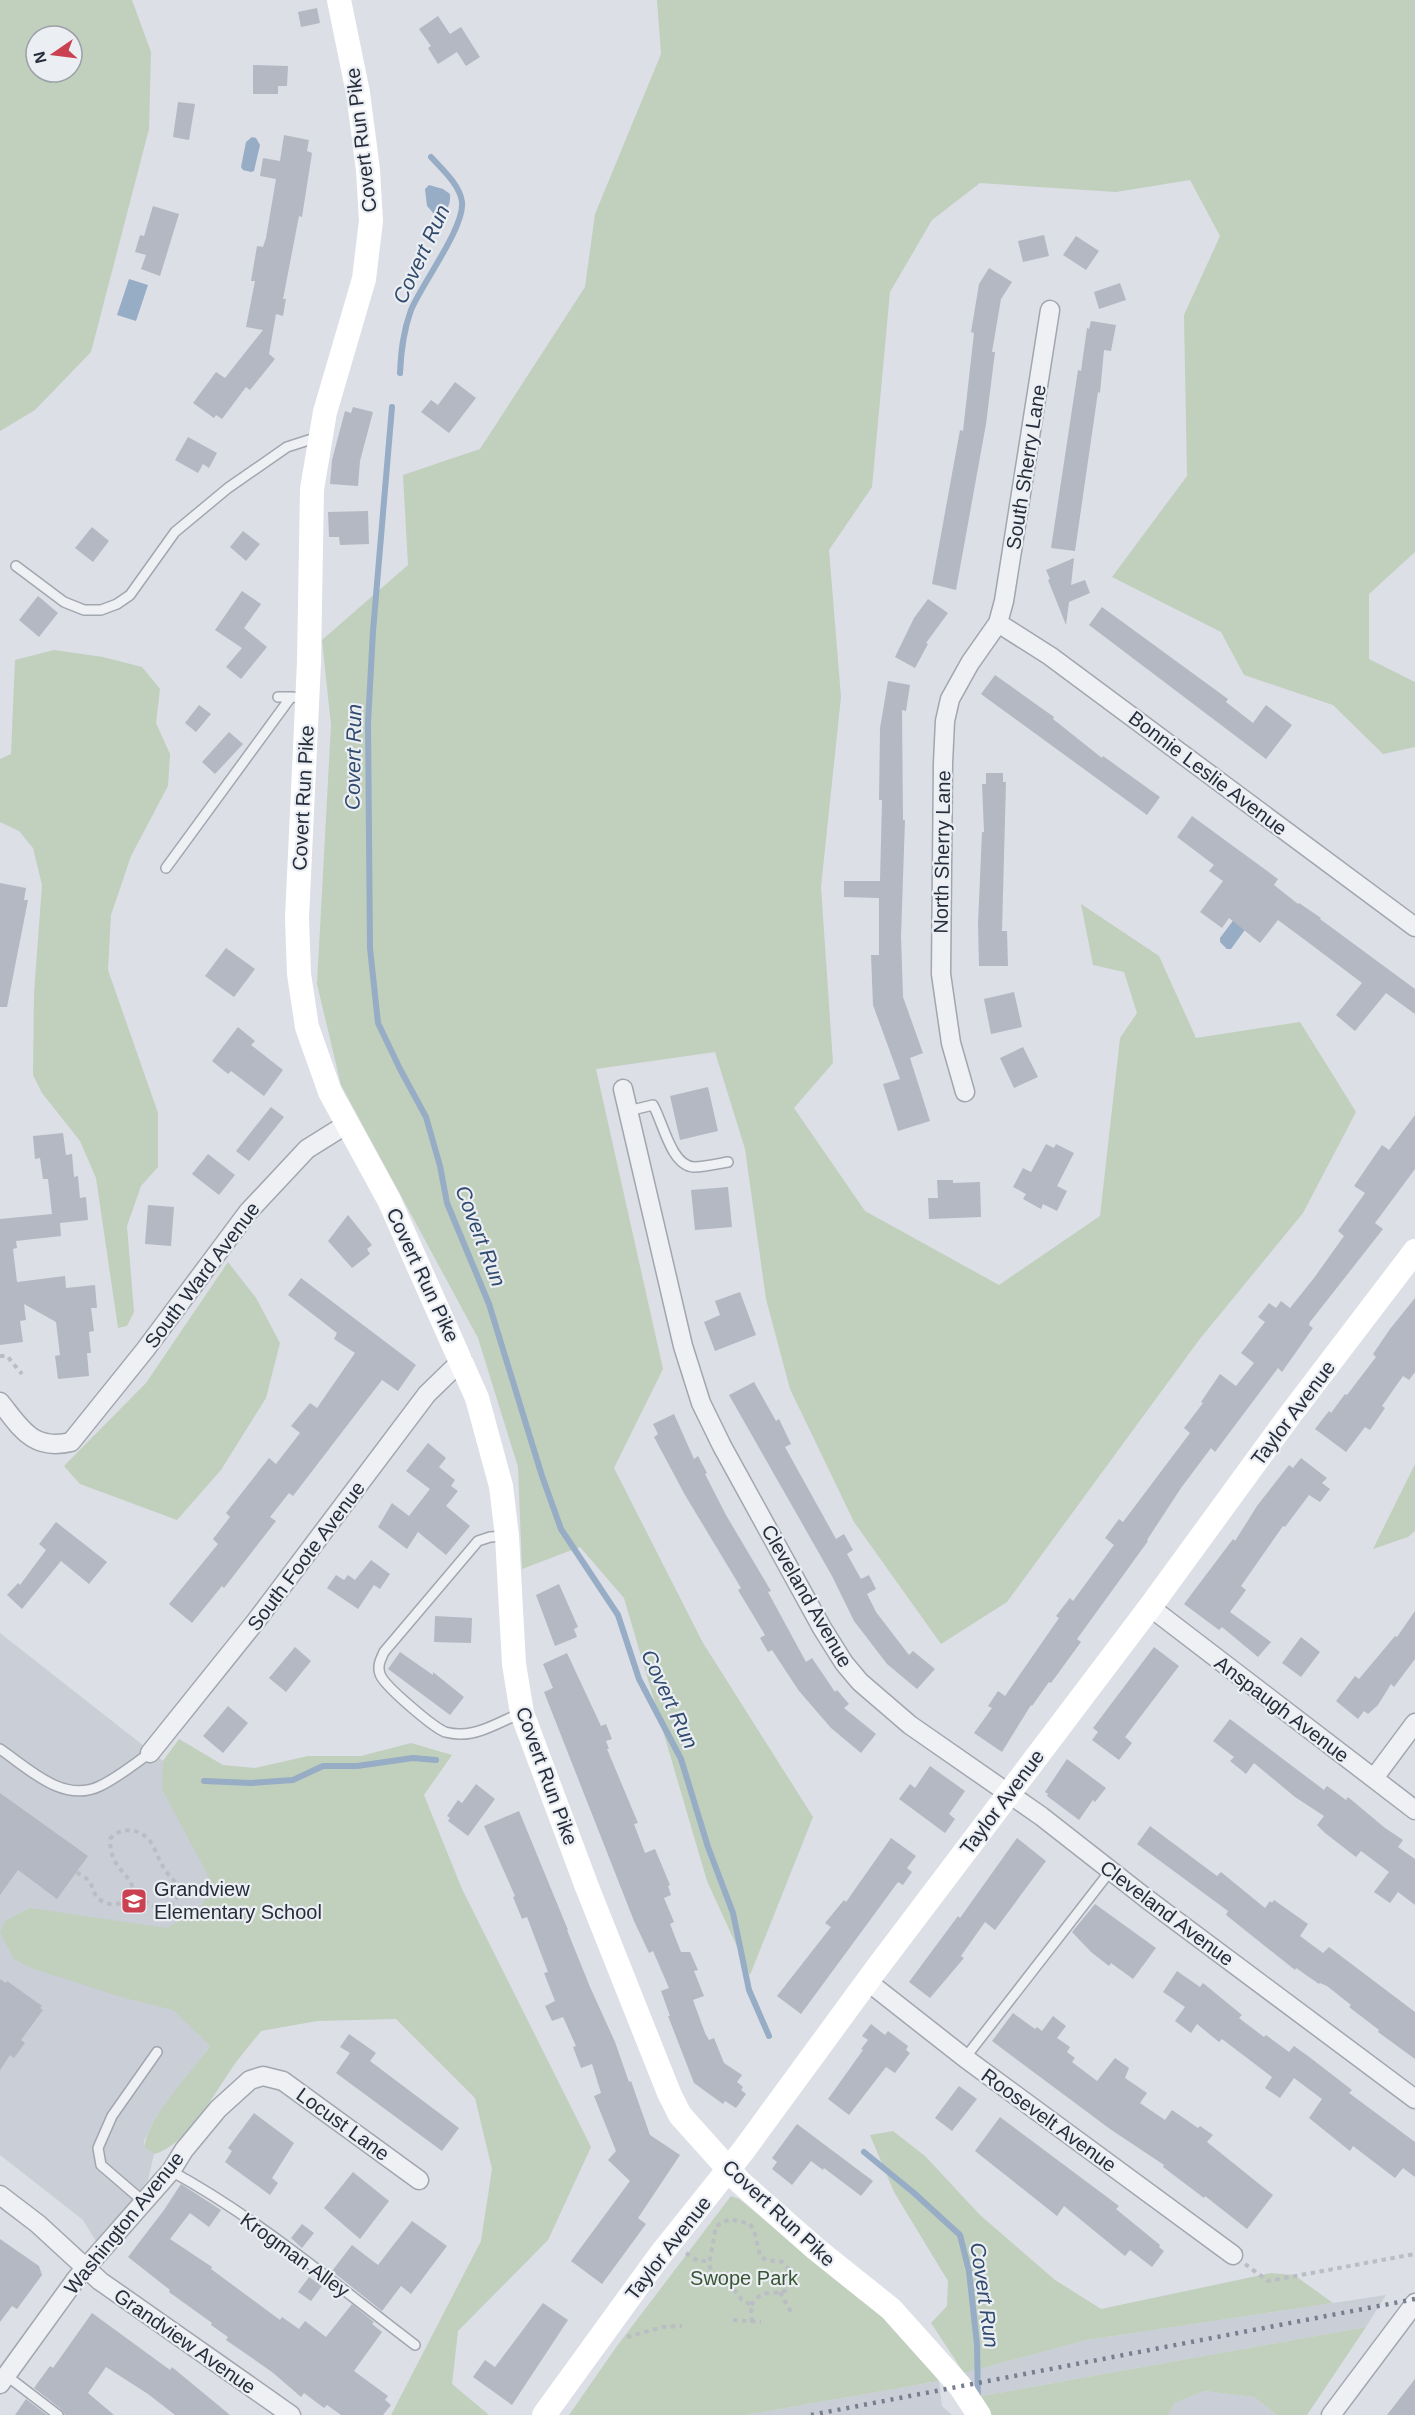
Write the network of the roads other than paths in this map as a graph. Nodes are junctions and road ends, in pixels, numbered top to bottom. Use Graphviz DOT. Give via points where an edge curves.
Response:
graph roads {
  1 [pos="339,0"];
  2 [pos="1050,310"];
  3 [pos="321,436"];
  4 [pos="16,566"];
  5 [pos="998,623"];
  6 [pos="278,697"];
  7 [pos="299,697"];
  8 [pos="166,868"];
  9 [pos="1415,927"];
  10 [pos="623,1089"];
  11 [pos="965,1092"];
  12 [pos="628,1111"];
  13 [pos="347,1124"];
  14 [pos="728,1162"];
  15 [pos="1415,1251"];
  16 [pos="462,1360"];
  17 [pos="0,1402"];
  18 [pos="507,1536"];
  19 [pos="1150,1608"];
  20 [pos="522,1713"];
  21 [pos="1415,1723"];
  22 [pos="0,1749"];
  23 [pos="150,1753"];
  24 [pos="1374,1778"];
  25 [pos="1009,1794"];
  26 [pos="1415,1810"];
  27 [pos="1111,1870"];
  28 [pos="867,1982"];
  29 [pos="157,2052"];
  30 [pos="965,2058"];
  31 [pos="263,2076"];
  32 [pos="1415,2099"];
  33 [pos="729,2169"];
  34 [pos="171,2171"];
  35 [pos="419,2180"];
  36 [pos="0,2195"];
  37 [pos="144,2202"];
  38 [pos="1233,2255"];
  39 [pos="85,2269"];
  40 [pos="1415,2303"];
  41 [pos="415,2346"];
  42 [pos="3,2380"];
  43 [pos="972,2412"];
  44 [pos="58,2415"];
  45 [pos="291,2415"];
  46 [pos="544,2415"];
  47 [pos="1331,2415"];
  1 -- 3 [label="street, Covert Run Pike" via="358,93 371,220 364,279"];
  2 -- 5 [label="street, South Sherry Lane"];
  3 -- 4 [label="lane" via="287,447 228,488 176,532 130,595 117,604 84,610 64,602"];
  3 -- 7 [label="street, Covert Run Pike" via="312,489"];
  5 -- 9 [label="street, Bonnie Leslie Avenue" via="1050,656"];
  5 -- 11 [label="street, North Sherry Lane" via="950,699 945,721 941,974 951,1044"];
  6 -- 7 [label="lane"];
  7 -- 8 [label="lane"];
  7 -- 13 [label="street, Covert Run Pike" via="299,974 311,1042"];
  10 -- 12 [label="street, Cleveland Avenue"];
  12 -- 14 [label="lane" via="654,1105 679,1161 692,1167"];
  12 -- 25 [label="street, Cleveland Avenue" via="682,1346 701,1402 822,1628 860,1682 910,1725"];
  13 -- 16 [label="street, Covert Run Pike" via="389,1200"];
  13 -- 17 [label="street, South Ward Avenue" via="307,1149 248,1212 146,1350 71,1442 37,1442 26,1435"];
  15 -- 19 [label="street, Taylor Avenue"];
  16 -- 18 [label="street, Covert Run Pike" via="477,1398 501,1486"];
  16 -- 23 [label="street, South Foote Avenue" via="427,1394 250,1630"];
  18 -- 20 [label="street, Covert Run Pike" via="514,1664"];
  18 -- 20 [label="lane" via="478,1540 384,1652 379,1667 384,1681 445,1732 472,1733"];
  19 -- 24 [label="street, Anspaugh Avenue"];
  19 -- 25 [label="street, Taylor Avenue"];
  20 -- 33 [label="street, Covert Run Pike" via="669,2093 680,2115"];
  21 -- 24 [label="street"];
  22 -- 23 [label="lane" via="57,1788 84,1792"];
  24 -- 26 [label="street, Anspaugh Avenue"];
  25 -- 27 [label="street, Cleveland Avenue"];
  25 -- 28 [label="street, Taylor Avenue"];
  27 -- 30 [label="lane"];
  27 -- 32 [label="street, Cleveland Avenue"];
  28 -- 30 [label="street, Roosevelt Avenue"];
  28 -- 33 [label="street, Taylor Avenue"];
  29 -- 37 [label="lane" via="112,2116 98,2148 101,2165"];
  30 -- 38 [label="street, Roosevelt Avenue"];
  31 -- 34 [label="street, Washington Avenue" via="250,2079 218,2109"];
  31 -- 35 [label="street, Locust Lane" via="283,2081"];
  33 -- 43 [label="street, Covert Run Pike" via="792,2229 891,2309 960,2386"];
  33 -- 46 [label="street, Taylor Avenue" via="660,2255"];
  34 -- 37 [label="street, Washington Avenue"];
  34 -- 41 [label="lane, Krogman Alley" via="323,2273"];
  36 -- 39 [label="street, Grandview Avenue" via="38,2224"];
  37 -- 39 [label="street, Washington Avenue"];
  39 -- 42 [label="street, Washington Avenue"];
  39 -- 45 [label="street, Grandview Avenue"];
  40 -- 47 [label="street"];
  42 -- 44 [label="lane"];
}
